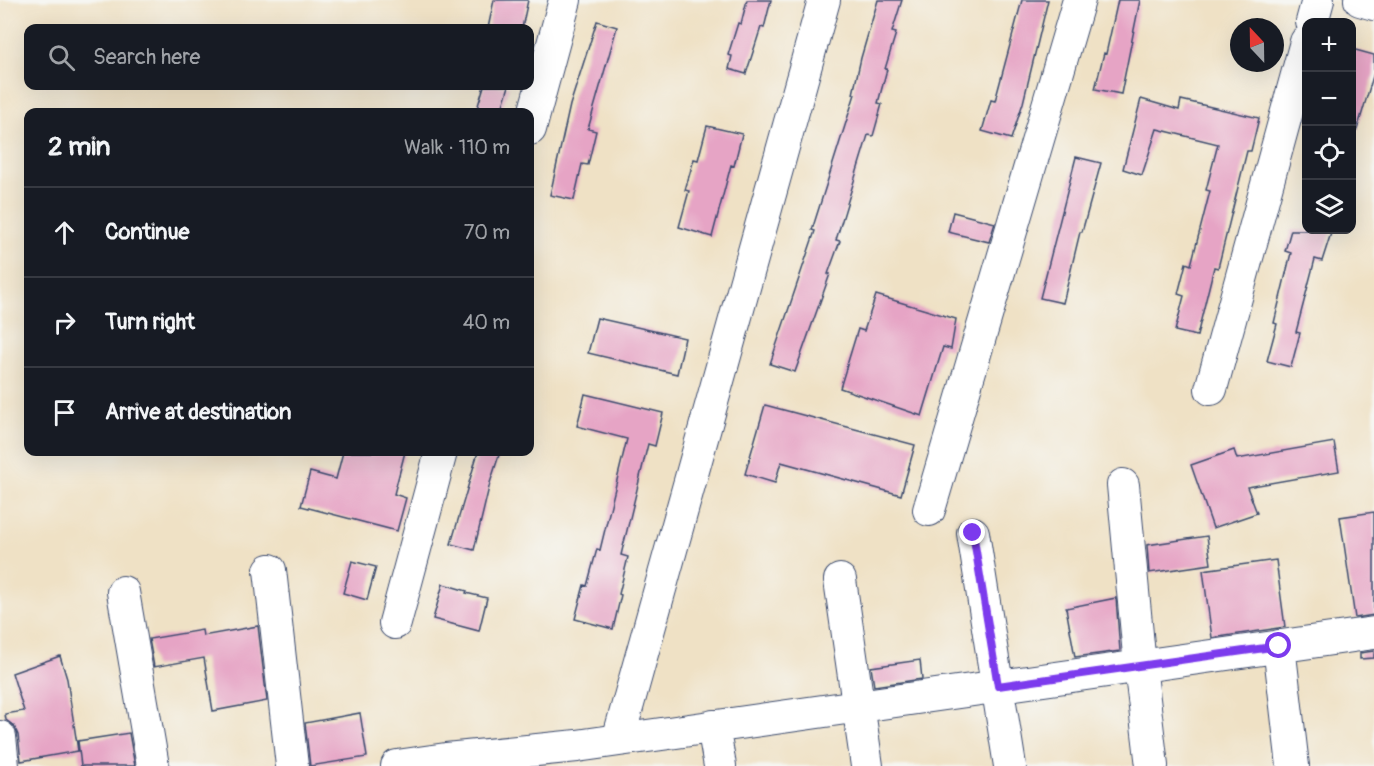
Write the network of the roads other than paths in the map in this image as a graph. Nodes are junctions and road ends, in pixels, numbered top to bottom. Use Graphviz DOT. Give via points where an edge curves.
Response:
graph roads {
  1 [pos="565,0"];
  2 [pos="824,0"];
  3 [pos="1079,0"];
  4 [pos="1318,0"];
  5 [pos="1360,0"];
  6 [pos="1374,4"];
  7 [pos="1313,18"];
  8 [pos="1302,57"];
  9 [pos="534,114"];
  10 [pos="1211,389"];
  11 [pos="440,456"];
  12 [pos="1123,485"];
  13 [pos="929,510"];
  14 [pos="973,533"];
  15 [pos="270,570"];
  16 [pos="840,580"];
  17 [pos="123,592"];
  18 [pos="395,623"];
  19 [pos="1374,633"];
  20 [pos="1279,646"];
  21 [pos="1140,666"];
  22 [pos="998,686"];
  23 [pos="859,706"];
  24 [pos="713,726"];
  25 [pos="0,737"];
  26 [pos="618,740"];
  27 [pos="578,756"];
  28 [pos="446,762"];
  29 [pos="3,766"];
  30 [pos="153,766"];
  31 [pos="292,766"];
  32 [pos="396,766"];
  33 [pos="720,766"];
  34 [pos="867,766"];
  35 [pos="1010,766"];
  36 [pos="1152,766"];
  37 [pos="1293,766"];
  1 -- 9 [label="street"];
  2 -- 26 [label="street"];
  3 -- 13 [label="street"];
  4 -- 7 [label="street"];
  5 -- 6 [label="street"];
  8 -- 10 [label="street"];
  11 -- 18 [label="street"];
  12 -- 21 [label="street"];
  14 -- 22 [label="street"];
  15 -- 31 [label="street"];
  16 -- 23 [label="street"];
  17 -- 30 [label="street"];
  19 -- 20 [label="street"];
  20 -- 21 [label="street"];
  20 -- 37 [label="street"];
  21 -- 22 [label="street"];
  21 -- 36 [label="street"];
  22 -- 23 [label="street"];
  22 -- 35 [label="street"];
  23 -- 24 [label="street"];
  23 -- 34 [label="street"];
  24 -- 26 [label="street"];
  24 -- 33 [label="street"];
  25 -- 29 [label="street"];
  26 -- 27 [label="street"];
  27 -- 28 [label="street"];
  28 -- 32 [label="street"];
}
